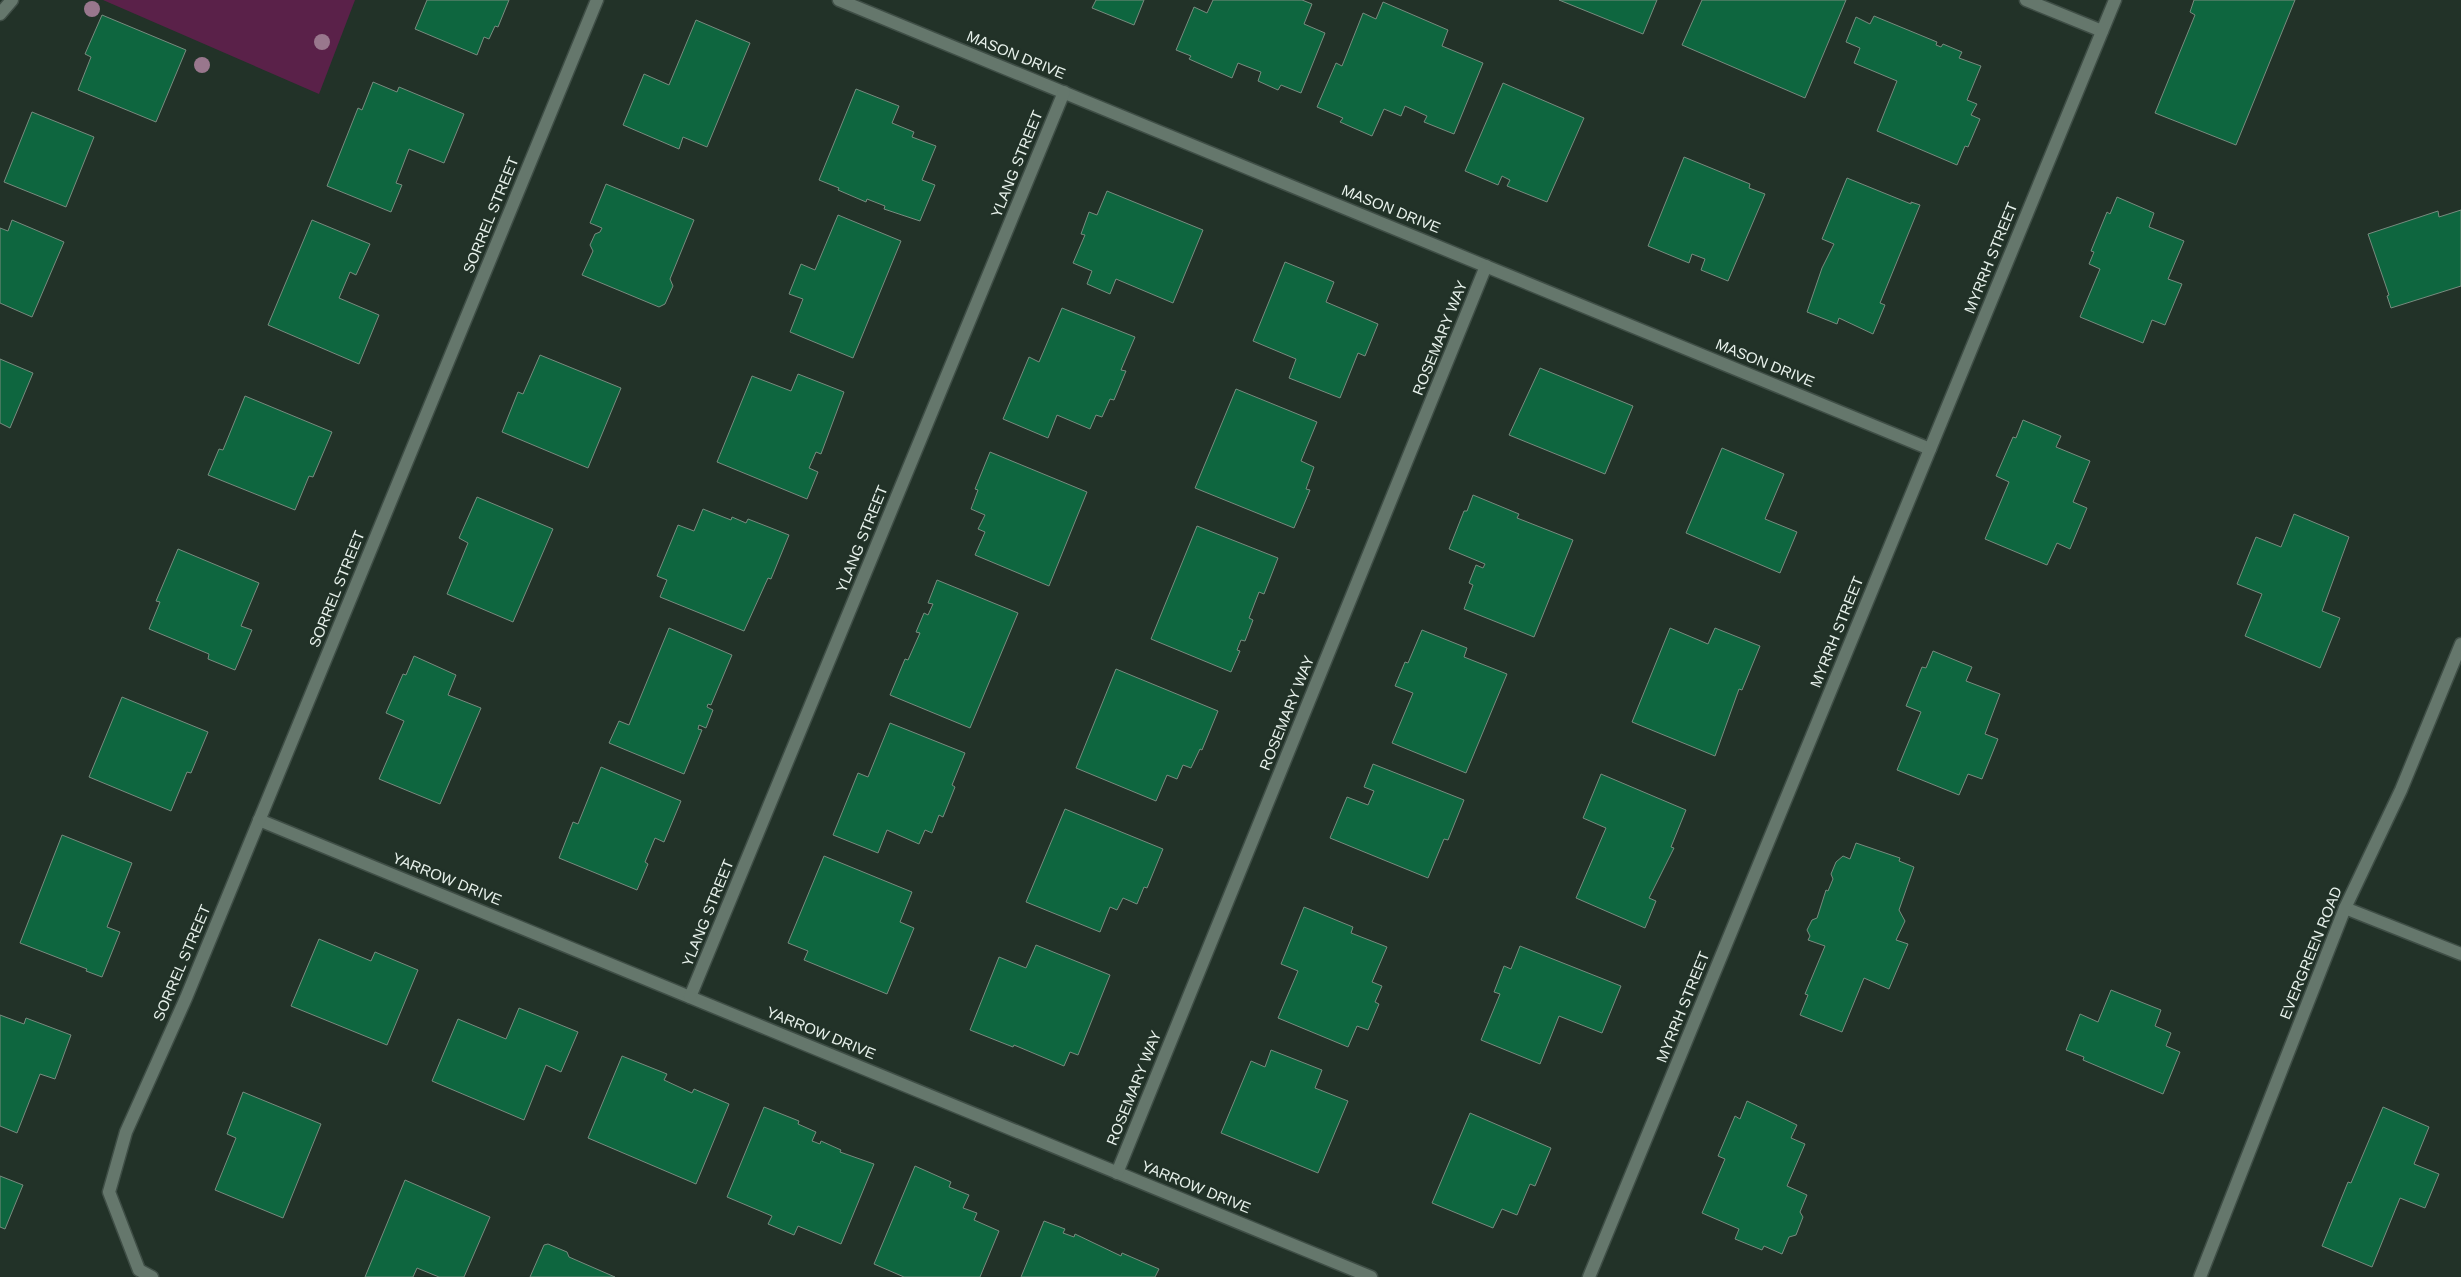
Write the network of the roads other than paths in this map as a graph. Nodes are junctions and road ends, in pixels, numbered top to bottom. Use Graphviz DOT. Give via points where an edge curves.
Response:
graph roads {
  1 [pos="12,0"];
  2 [pos="597,0"];
  3 [pos="839,0"];
  4 [pos="2026,0"];
  5 [pos="2115,0"];
  6 [pos="0,14"];
  7 [pos="2102,31"];
  8 [pos="1064,92"];
  9 [pos="1486,266"];
  10 [pos="1930,449"];
  11 [pos="2461,644"];
  12 [pos="259,820"];
  13 [pos="2345,908"];
  14 [pos="2461,954"];
  15 [pos="690,997"];
  16 [pos="1117,1172"];
  17 [pos="152,1277"];
  18 [pos="1371,1277"];
  19 [pos="1589,1277"];
  20 [pos="2200,1277"];
  1 -- 6 [label="street"];
  2 -- 12 [label="street, SORREL STREET"];
  3 -- 8 [label="street, MASON DRIVE"];
  4 -- 7 [label="street"];
  5 -- 7 [label="street, MYRRH STREET"];
  7 -- 10 [label="street, MYRRH STREET"];
  8 -- 9 [label="street, MASON DRIVE"];
  8 -- 15 [label="street, YLANG STREET"];
  9 -- 10 [label="street, MASON DRIVE"];
  9 -- 16 [label="street, ROSEMARY WAY"];
  10 -- 19 [label="street, MYRRH STREET"];
  11 -- 13 [label="street, EVERGREEN ROAD" via="2401,790"];
  12 -- 15 [label="street, YARROW DRIVE"];
  12 -- 17 [label="street, SORREL STREET" via="186,998 126,1132 109,1192 139,1270"];
  13 -- 14 [label="street"];
  13 -- 20 [label="street, EVERGREEN ROAD"];
  15 -- 16 [label="street, YARROW DRIVE"];
  16 -- 18 [label="street, YARROW DRIVE"];
}
